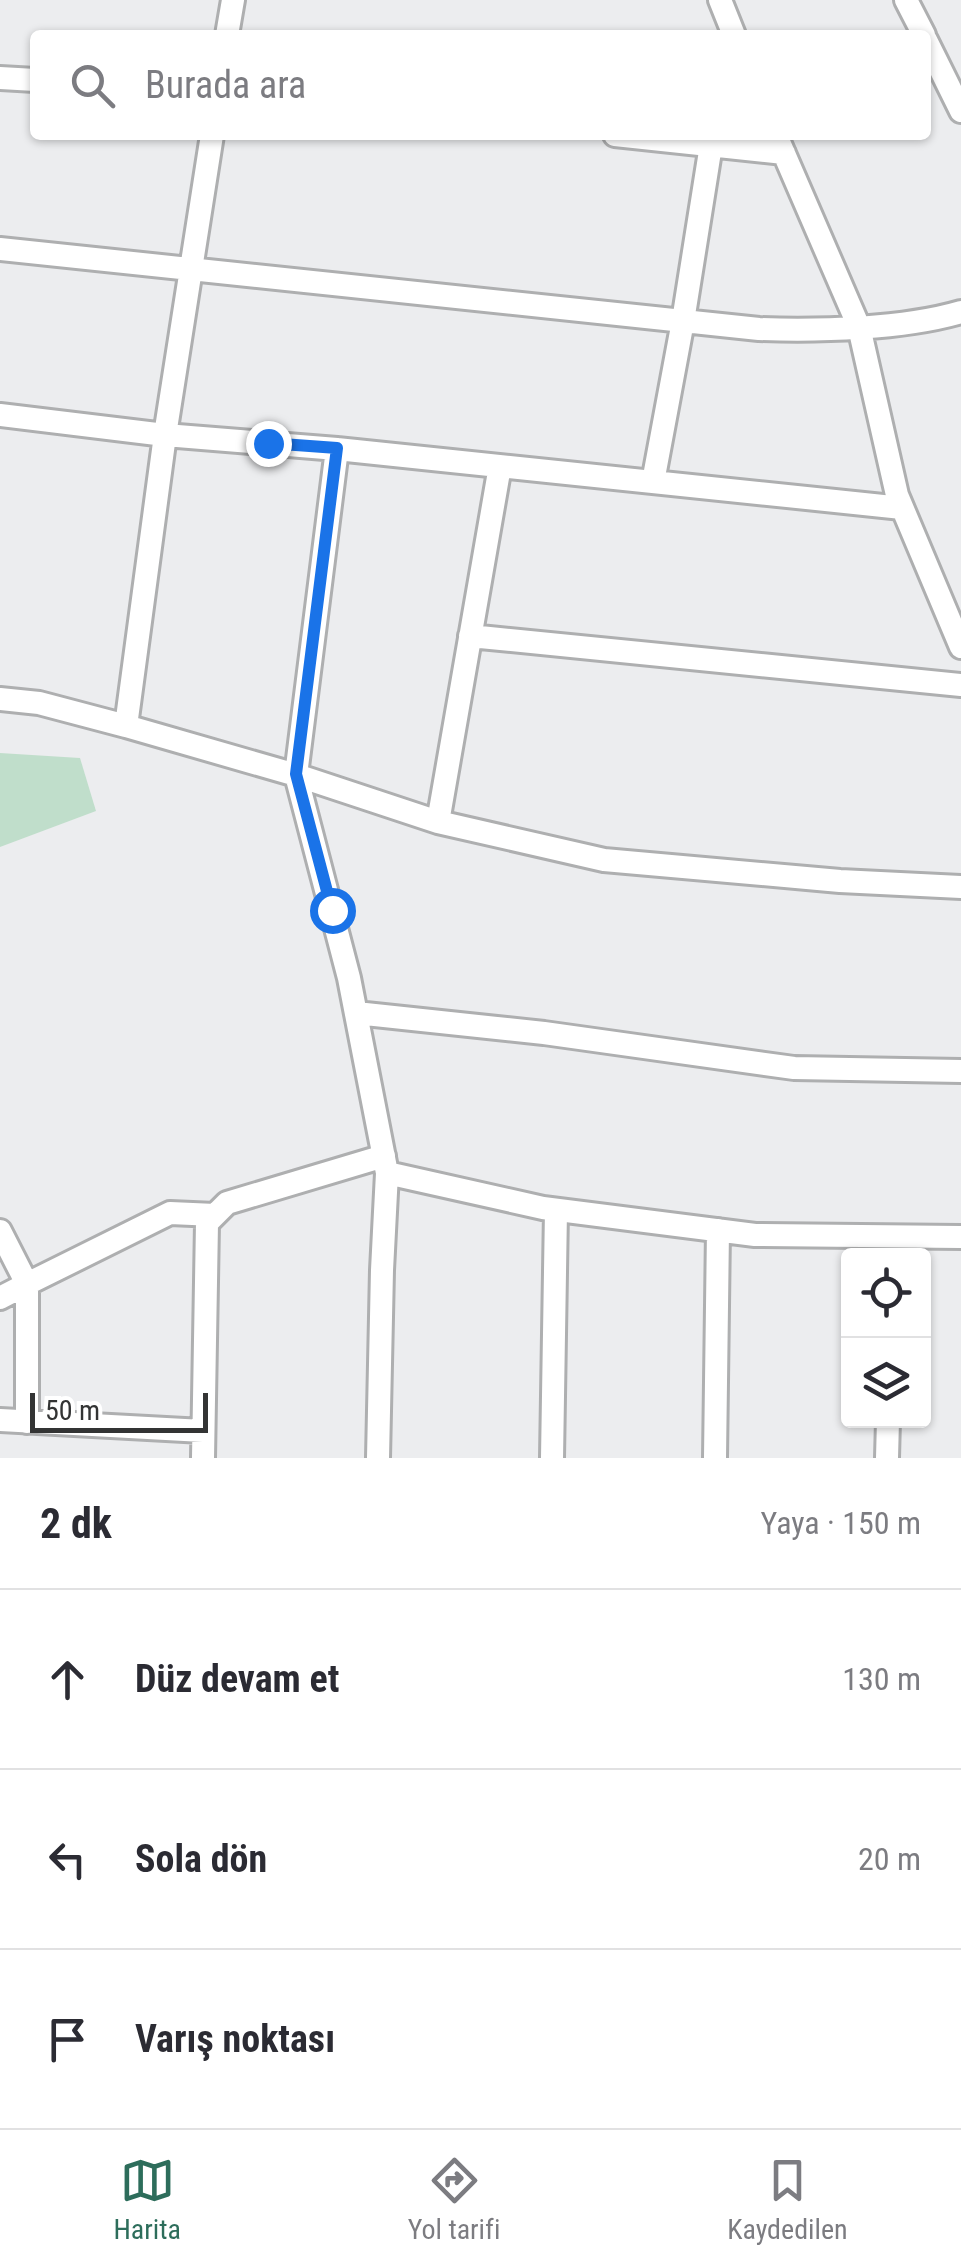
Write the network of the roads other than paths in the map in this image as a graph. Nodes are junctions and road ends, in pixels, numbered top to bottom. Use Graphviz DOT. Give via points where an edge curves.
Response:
graph roads {
  1 [pos="233,0"];
  2 [pos="720,0"];
  3 [pos="906,0"];
  4 [pos="229,30"];
  5 [pos="732,30"];
  6 [pos="921,30"];
  7 [pos="931,49"];
  8 [pos="0,78"];
  9 [pos="30,80"];
  10 [pos="961,111"];
  11 [pos="211,140"];
  12 [pos="663,140"];
  13 [pos="780,144"];
  14 [pos="711,145"];
  15 [pos="0,250"];
  16 [pos="190,269"];
  17 [pos="961,312"];
  18 [pos="683,321"];
  19 [pos="859,327"];
  20 [pos="0,415"];
  21 [pos="165,435"];
  22 [pos="337,448"];
  23 [pos="500,466"];
  24 [pos="653,482"];
  25 [pos="902,508"];
  26 [pos="470,636"];
  27 [pos="961,647"];
  28 [pos="961,685"];
  29 [pos="0,699"];
  30 [pos="126,726"];
  31 [pos="296,774"];
  32 [pos="438,822"];
  33 [pos="961,887"];
  34 [pos="356,1013"];
  35 [pos="961,1070"];
  36 [pos="385,1165"];
  37 [pos="556,1210"];
  38 [pos="214,1215"];
  39 [pos="718,1230"];
  40 [pos="0,1231"];
  41 [pos="961,1237"];
  42 [pos="894,1246"];
  43 [pos="27,1284"];
  44 [pos="0,1298"];
  45 [pos="0,1420"];
  46 [pos="28,1422"];
  47 [pos="888,1428"];
  48 [pos="203,1431"];
  49 [pos="203,1458"];
  50 [pos="378,1458"];
  51 [pos="552,1458"];
  52 [pos="715,1458"];
  53 [pos="887,1458"];
  1 -- 4 [label="street"];
  2 -- 5 [label="street"];
  3 -- 6 [label="street"];
  7 -- 10 [label="street"];
  8 -- 9 [label="street"];
  11 -- 16 [label="street"];
  12 -- 14 [label="street"];
  13 -- 14 [label="street"];
  13 -- 19 [label="street"];
  14 -- 18 [label="street"];
  15 -- 16 [label="street"];
  16 -- 18 [label="street"];
  16 -- 21 [label="street"];
  17 -- 19 [label="street"];
  18 -- 19 [label="street" via="759,329"];
  18 -- 24 [label="street"];
  19 -- 25 [label="street"];
  20 -- 21 [label="street"];
  21 -- 22 [label="street"];
  21 -- 30 [label="street"];
  22 -- 23 [label="street"];
  22 -- 31 [label="street"];
  23 -- 24 [label="street"];
  23 -- 26 [label="street"];
  24 -- 25 [label="street"];
  25 -- 27 [label="street"];
  26 -- 28 [label="street"];
  26 -- 32 [label="street"];
  29 -- 30 [label="street" via="39,702"];
  30 -- 31 [label="street"];
  31 -- 32 [label="street"];
  31 -- 34 [label="street"];
  32 -- 33 [label="street" via="604,860"];
  34 -- 35 [label="street" via="794,1068"];
  34 -- 36 [label="street"];
  36 -- 37 [label="street"];
  36 -- 38 [label="street" via="227,1203"];
  36 -- 50 [label="street"];
  37 -- 39 [label="street"];
  37 -- 51 [label="street"];
  38 -- 43 [label="street" via="170,1214"];
  38 -- 48 [label="street" via="207,1222"];
  39 -- 42 [label="street"];
  39 -- 52 [label="street"];
  40 -- 43 [label="street"];
  41 -- 42 [label="street"];
  43 -- 44 [label="street"];
  43 -- 46 [label="street"];
  45 -- 46 [label="street"];
  46 -- 48 [label="street"];
  47 -- 53 [label="street"];
  48 -- 49 [label="street"];
}
